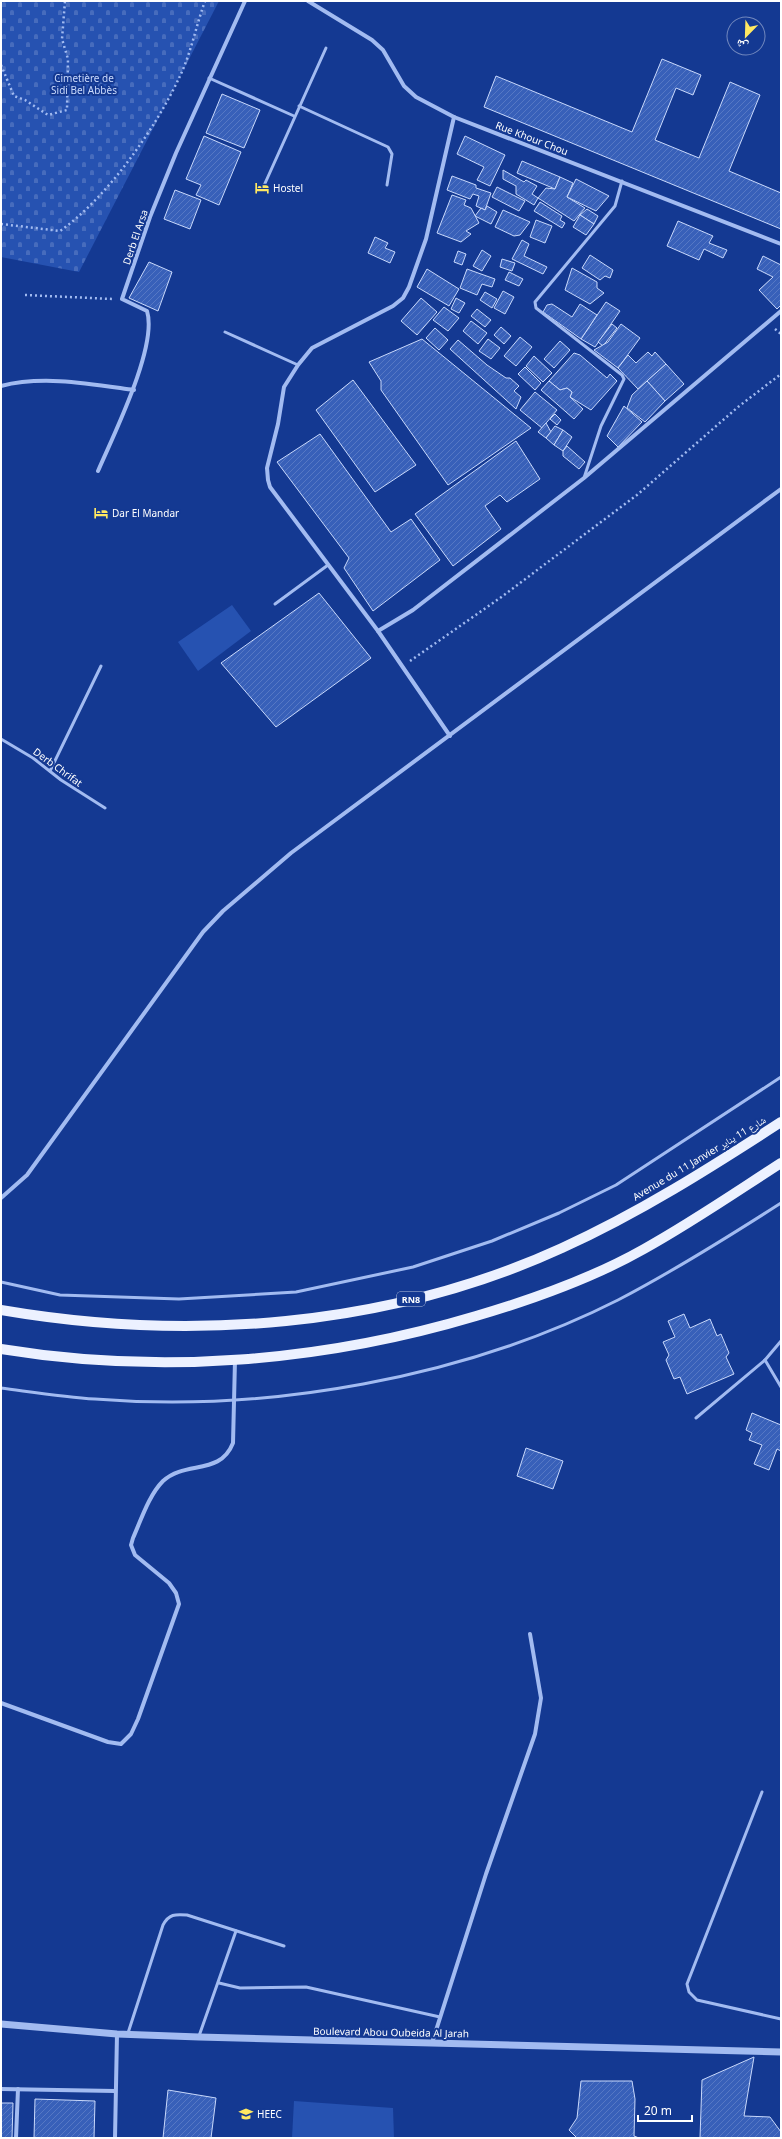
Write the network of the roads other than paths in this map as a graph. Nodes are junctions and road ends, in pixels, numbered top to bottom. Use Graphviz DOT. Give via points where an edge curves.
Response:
graph roads {
  1 [pos="245,1"];
  2 [pos="308,1"];
  3 [pos="326,48"];
  4 [pos="209,78"];
  5 [pos="299,106"];
  6 [pos="294,116"];
  7 [pos="454,117"];
  8 [pos="622,181"];
  9 [pos="387,185"];
  10 [pos="262,190"];
  11 [pos="781,244"];
  12 [pos="781,310"];
  13 [pos="226,332"];
  14 [pos="298,365"];
  15 [pos="1,386"];
  16 [pos="134,390"];
  17 [pos="98,471"];
  18 [pos="584,478"];
  19 [pos="781,489"];
  20 [pos="328,566"];
  21 [pos="275,604"];
  22 [pos="378,631"];
  23 [pos="101,666"];
  24 [pos="450,736"];
  25 [pos="1,739"];
  26 [pos="50,770"];
  27 [pos="105,808"];
  28 [pos="781,1077"];
  29 [pos="781,1122"];
  30 [pos="781,1164"];
  31 [pos="1,1198"];
  32 [pos="781,1203"];
  33 [pos="1,1282"];
  34 [pos="1,1310"];
  35 [pos="781,1341"];
  36 [pos="1,1348"];
  37 [pos="235,1360"];
  38 [pos="765,1360"];
  39 [pos="781,1387"];
  40 [pos="1,1388"];
  41 [pos="234,1399"];
  42 [pos="696,1418"];
  43 [pos="530,1634"];
  44 [pos="1,1703"];
  45 [pos="762,1792"];
  46 [pos="236,1930"];
  47 [pos="284,1946"];
  48 [pos="219,1983"];
  49 [pos="440,2017"];
  50 [pos="781,2019"];
  51 [pos="1,2024"];
  52 [pos="128,2033"];
  53 [pos="117,2034"];
  54 [pos="199,2037"];
  55 [pos="432,2043"];
  56 [pos="780,2050"];
  57 [pos="18,2089"];
  58 [pos="1,2090"];
  59 [pos="115,2091"];
  60 [pos="16,2138"];
  61 [pos="115,2138"];
  1 -- 4 [label="street, Derb El Arsa"];
  2 -- 7 [label="street, Rue Khour Chou" via="372,40 383,50 404,86 416,97"];
  3 -- 5 [label="lane"];
  4 -- 6 [label="lane"];
  4 -- 16 [label="street, Derb El Arsa" via="150,217 122,299 141,307 147,311 149,317 149,329"];
  5 -- 6 [label="lane"];
  5 -- 9 [label="lane" via="388,147 392,154"];
  6 -- 10 [label="lane"];
  7 -- 8 [label="street, Rue Khour Chou"];
  7 -- 14 [label="street" via="426,239 403,298 393,306 312,348"];
  8 -- 11 [label="street, Rue Khour Chou"];
  8 -- 18 [label="lane" via="615,206 534,302 536,308 624,379 601,426"];
  12 -- 18 [label="street"];
  13 -- 14 [label="lane"];
  14 -- 20 [label="street" via="284,387 267,468 268,480 270,487"];
  15 -- 16 [label="street" via="71,382"];
  16 -- 17 [label="street"];
  18 -- 22 [label="street" via="413,610"];
  19 -- 24 [label="street"];
  20 -- 21 [label="lane"];
  20 -- 22 [label="street"];
  22 -- 24 [label="street"];
  23 -- 26 [label="lane"];
  24 -- 31 [label="street" via="291,853 202,932 27,1175"];
  25 -- 26 [label="lane, Derb Chrifat"];
  26 -- 27 [label="lane, Derb Chrifat" via="71,787"];
  28 -- 33 [label="lane" via="616,1185 492,1241 413,1267 296,1292 179,1299 60,1295"];
  29 -- 34 [label="main road, Avenue du 11 Janvier شارع 11 يناير / RN8" via="659,1199 588,1236 497,1274 406,1301 312,1318 208,1327 114,1325"];
  30 -- 37 [label="main road" via="644,1250 576,1282 508,1308 372,1343 305,1354"];
  32 -- 41 [label="lane" via="708,1250 617,1301 550,1330 422,1373 303,1393"];
  35 -- 38 [label="lane"];
  36 -- 37 [label="main road" via="110,1361"];
  37 -- 41 [label="street"];
  38 -- 39 [label="lane"];
  38 -- 42 [label="lane"];
  40 -- 41 [label="lane" via="96,1399 167,1402"];
  41 -- 44 [label="street" via="233,1443 227,1455 219,1462 181,1471 163,1481 154,1493 133,1538 131,1545 135,1556 169,1583 176,1593 179,1604 131,1734 121,1744 108,1742"];
  43 -- 49 [label="street" via="541,1698 535,1734"];
  45 -- 50 [label="lane" via="687,1984 689,1992 698,2000"];
  46 -- 47 [label="lane"];
  46 -- 48 [label="lane"];
  46 -- 52 [label="lane" via="187,1915 175,1914 167,1918"];
  48 -- 49 [label="lane" via="240,1988 306,1987"];
  48 -- 54 [label="lane"];
  49 -- 55 [label="street"];
  51 -- 53 [label="street, Boulevard Abou Oubeida Al Jarah"];
  52 -- 53 [label="street, Boulevard Abou Oubeida Al Jarah"];
  52 -- 54 [label="street, Boulevard Abou Oubeida Al Jarah"];
  53 -- 59 [label="street"];
  54 -- 55 [label="street, Boulevard Abou Oubeida Al Jarah"];
  55 -- 56 [label="street, Boulevard Abou Oubeida Al Jarah"];
  57 -- 58 [label="street"];
  57 -- 59 [label="street"];
  57 -- 60 [label="street"];
  59 -- 61 [label="street"];
}
